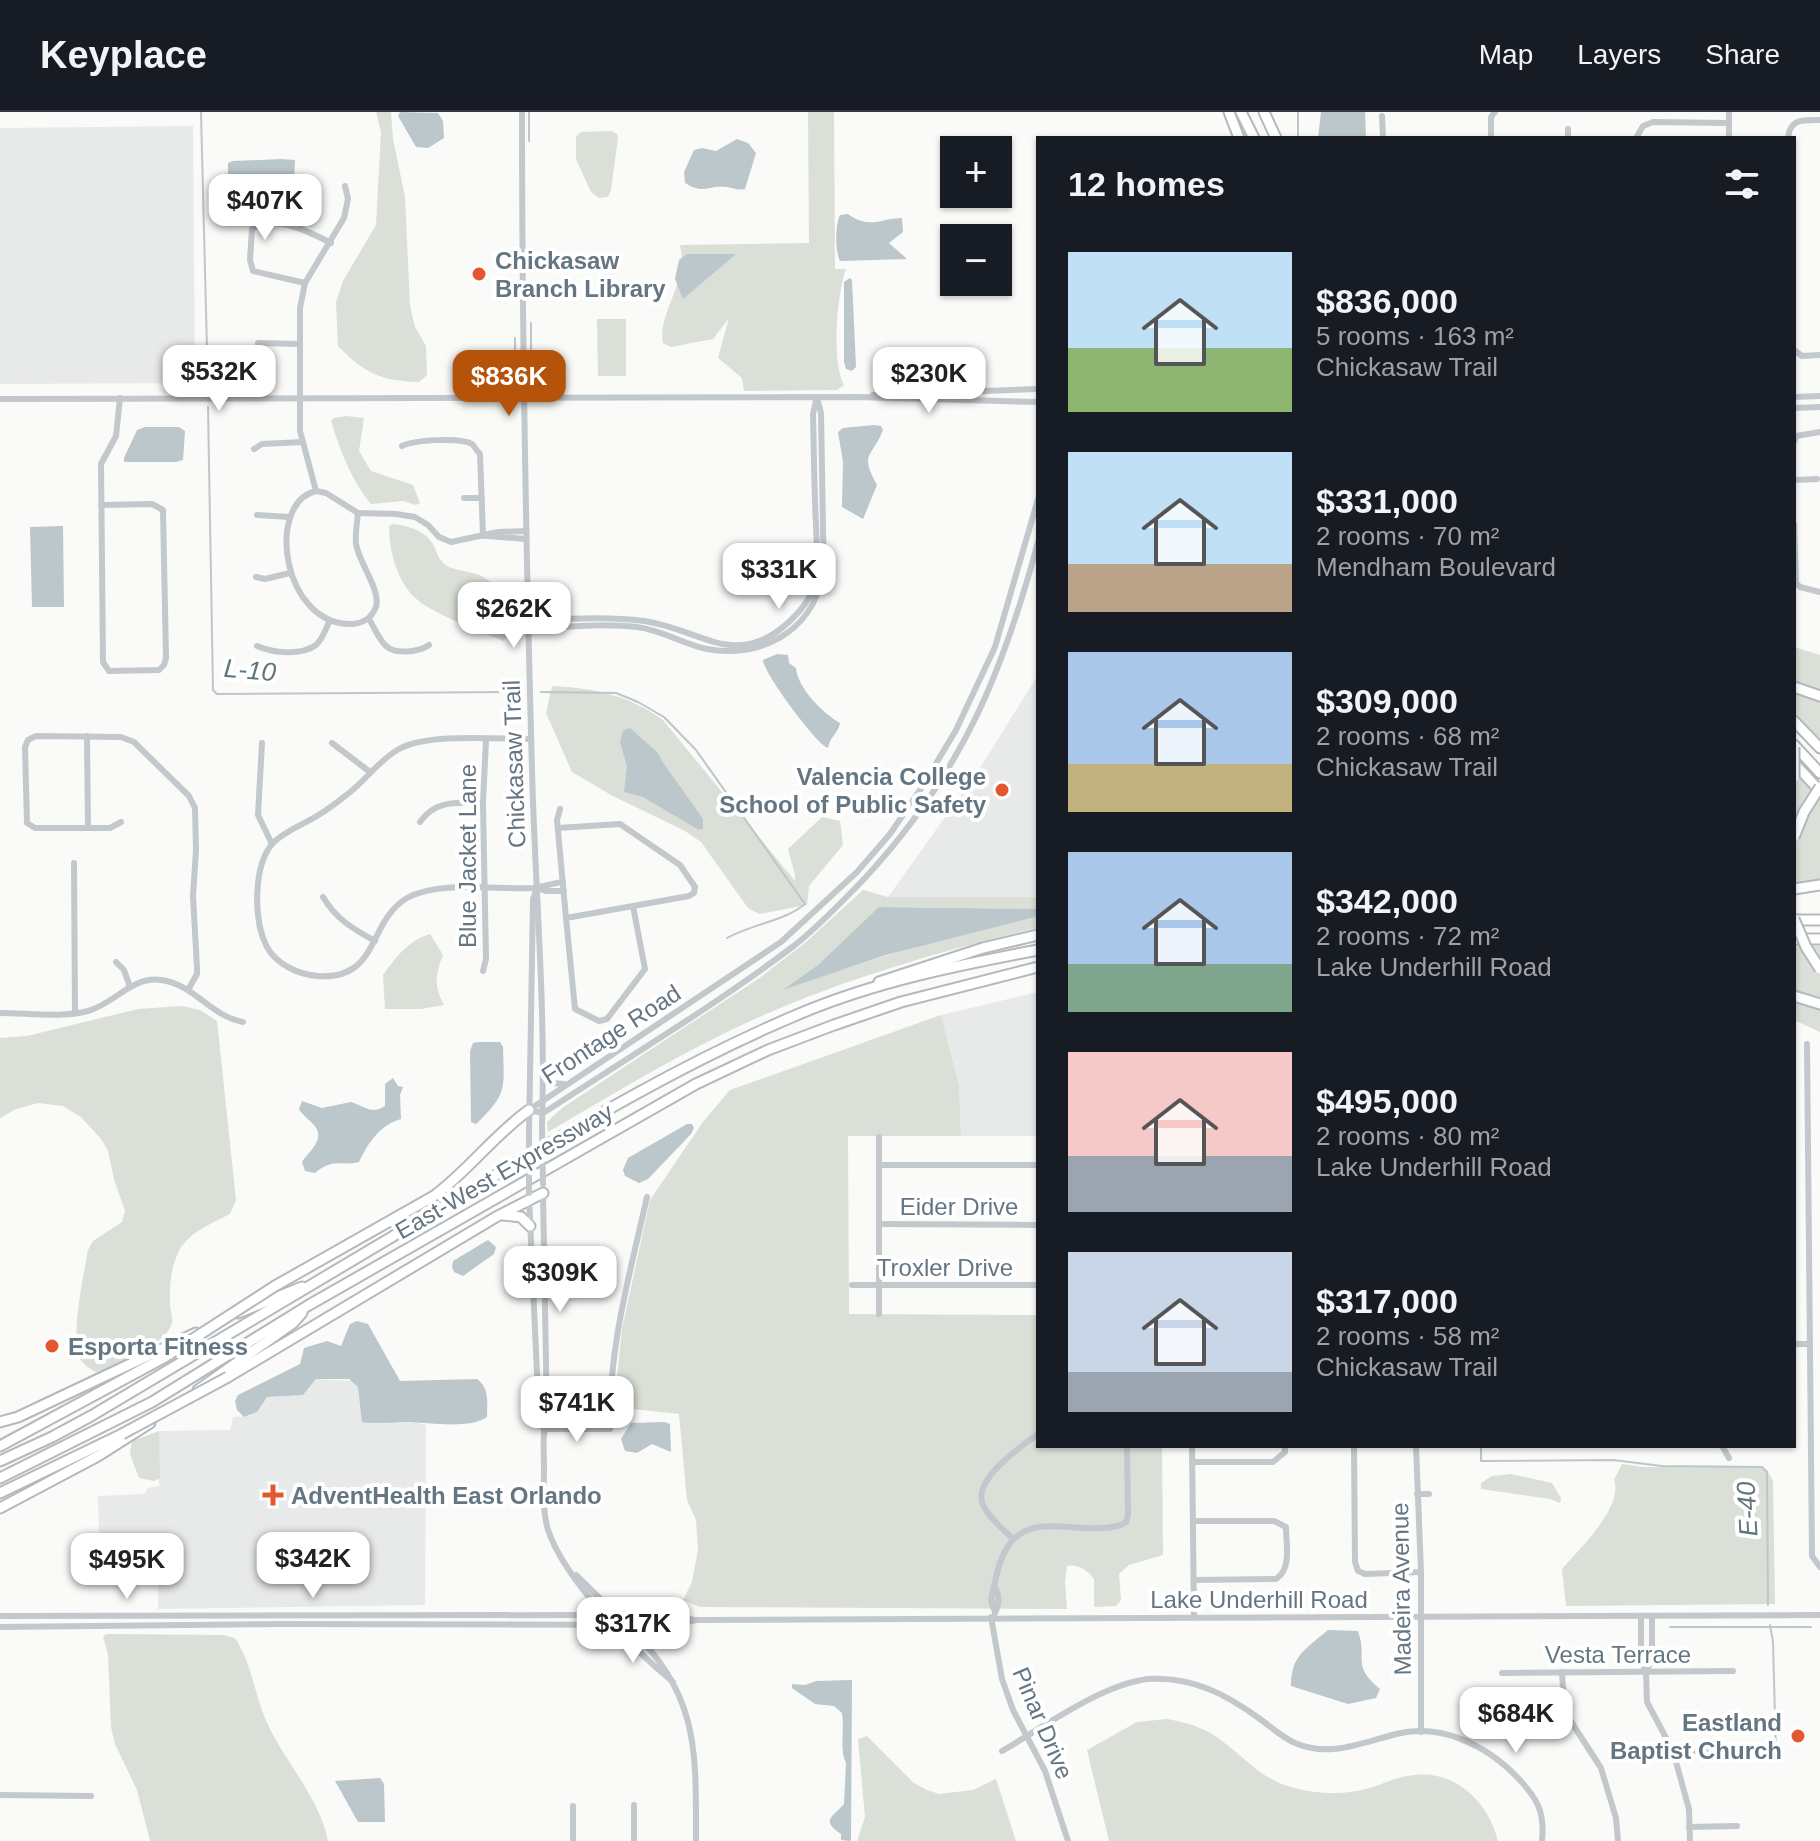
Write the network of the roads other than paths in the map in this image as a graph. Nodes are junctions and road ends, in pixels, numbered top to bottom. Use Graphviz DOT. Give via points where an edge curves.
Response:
graph roads {
  1 [pos="522,112"];
  2 [pos="1229,112"];
  3 [pos="1241,112"];
  4 [pos="1264,112"];
  5 [pos="1495,112"];
  6 [pos="1729,112"];
  7 [pos="1382,116"];
  8 [pos="1820,120"];
  9 [pos="1729,123"];
  10 [pos="1568,129"];
  11 [pos="1238,136"];
  12 [pos="1253,136"];
  13 [pos="1275,136"];
  14 [pos="1383,136"];
  15 [pos="1491,136"];
  16 [pos="1568,136"];
  17 [pos="1637,136"];
  18 [pos="1729,136"];
  19 [pos="1788,136"];
  20 [pos="345,186"];
  21 [pos="331,243"];
  22 [pos="305,283"];
  23 [pos="258,343"];
  24 [pos="299,344"];
  25 [pos="1796,352"];
  26 [pos="1820,355"];
  27 [pos="1036,389"];
  28 [pos="1820,396"];
  29 [pos="524,397"];
  30 [pos="857,397"];
  31 [pos="1796,397"];
  32 [pos="120,398"];
  33 [pos="300,398"];
  34 [pos="817,398"];
  35 [pos="0,399"];
  36 [pos="1036,402"];
  37 [pos="1820,407"];
  38 [pos="1796,408"];
  39 [pos="1820,432"];
  40 [pos="1796,436"];
  41 [pos="303,442"];
  42 [pos="402,446"];
  43 [pos="254,449"];
  44 [pos="1817,479"];
  45 [pos="1796,480"];
  46 [pos="316,491"];
  47 [pos="464,498"];
  48 [pos="482,498"];
  49 [pos="101,505"];
  50 [pos="1036,506"];
  51 [pos="358,513"];
  52 [pos="257,515"];
  53 [pos="289,517"];
  54 [pos="526,535"];
  55 [pos="483,536"];
  56 [pos="1036,549"];
  57 [pos="290,573"];
  58 [pos="256,577"];
  59 [pos="1796,583"];
  60 [pos="1820,592"];
  61 [pos="369,619"];
  62 [pos="329,622"];
  63 [pos="528,625"];
  64 [pos="429,645"];
  65 [pos="257,646"];
  66 [pos="1796,688"];
  67 [pos="1820,696"];
  68 [pos="1796,723"];
  69 [pos="87,736"];
  70 [pos="531,739"];
  71 [pos="486,740"];
  72 [pos="262,743"];
  73 [pos="332,743"];
  74 [pos="1796,748"];
  75 [pos="1820,748"];
  76 [pos="1796,765"];
  77 [pos="370,772"];
  78 [pos="1820,773"];
  79 [pos="1820,789"];
  80 [pos="483,803"];
  81 [pos="560,809"];
  82 [pos="121,822"];
  83 [pos="420,822"];
  84 [pos="88,828"];
  85 [pos="558,828"];
  86 [pos="1796,832"];
  87 [pos="272,844"];
  88 [pos="74,863"];
  89 [pos="563,882"];
  90 [pos="1820,885"];
  91 [pos="537,888"];
  92 [pos="485,889"];
  93 [pos="1796,889"];
  94 [pos="564,891"];
  95 [pos="323,897"];
  96 [pos="633,906"];
  97 [pos="566,918"];
  98 [pos="1796,920"];
  99 [pos="1820,920"];
  100 [pos="1796,924"];
  101 [pos="1036,935"];
  102 [pos="1796,939"];
  103 [pos="1820,939"];
  104 [pos="375,941"];
  105 [pos="1036,950"];
  106 [pos="116,962"];
  107 [pos="1036,968"];
  108 [pos="1820,969"];
  109 [pos="483,971"];
  110 [pos="130,987"];
  111 [pos="188,990"];
  112 [pos="1796,997"];
  113 [pos="1820,1004"];
  114 [pos="0,1013"];
  115 [pos="75,1013"];
  116 [pos="802,1013"];
  117 [pos="243,1022"];
  118 [pos="1807,1044"];
  119 [pos="542,1072"];
  120 [pos="568,1083"];
  121 [pos="542,1101"];
  122 [pos="529,1110"];
  123 [pos="543,1113"];
  124 [pos="879,1137"];
  125 [pos="879,1165"];
  126 [pos="1036,1165"];
  127 [pos="543,1188"];
  128 [pos="529,1196"];
  129 [pos="647,1197"];
  130 [pos="499,1216"];
  131 [pos="879,1224"];
  132 [pos="1036,1225"];
  133 [pos="530,1226"];
  134 [pos="321,1281"];
  135 [pos="852,1285"];
  136 [pos="879,1285"];
  137 [pos="1036,1285"];
  138 [pos="1810,1303"];
  139 [pos="1820,1304"];
  140 [pos="309,1305"];
  141 [pos="879,1314"];
  142 [pos="1796,1344"];
  143 [pos="1810,1344"];
  144 [pos="0,1424"];
  145 [pos="544,1429"];
  146 [pos="1036,1436"];
  147 [pos="0,1446"];
  148 [pos="1127,1448"];
  149 [pos="1192,1448"];
  150 [pos="1285,1448"];
  151 [pos="1354,1448"];
  152 [pos="1416,1448"];
  153 [pos="1723,1448"];
  154 [pos="1729,1458"];
  155 [pos="0,1461"];
  156 [pos="1192,1462"];
  157 [pos="0,1478"];
  158 [pos="1816,1490"];
  159 [pos="0,1493"];
  160 [pos="1417,1494"];
  161 [pos="1429,1494"];
  162 [pos="0,1508"];
  163 [pos="1193,1521"];
  164 [pos="1013,1539"];
  165 [pos="1433,1567"];
  166 [pos="1820,1567"];
  167 [pos="1421,1570"];
  168 [pos="571,1571"];
  169 [pos="1194,1580"];
  170 [pos="589,1597"];
  171 [pos="360,1615"];
  172 [pos="431,1615"];
  173 [pos="581,1615"];
  174 [pos="606,1615"];
  175 [pos="618,1615"];
  176 [pos="994,1615"];
  177 [pos="1820,1615"];
  178 [pos="0,1616"];
  179 [pos="199,1616"];
  180 [pos="1194,1617"];
  181 [pos="1421,1617"];
  182 [pos="1641,1617"];
  183 [pos="1652,1617"];
  184 [pos="697,1620"];
  185 [pos="340,1624"];
  186 [pos="412,1624"];
  187 [pos="199,1625"];
  188 [pos="615,1625"];
  189 [pos="627,1625"];
  190 [pos="663,1625"];
  191 [pos="0,1627"];
  192 [pos="652,1650"];
  193 [pos="1733,1671"];
  194 [pos="1562,1672"];
  195 [pos="1646,1672"];
  196 [pos="1502,1673"];
  197 [pos="673,1682"];
  198 [pos="1421,1732"];
  199 [pos="1026,1737"];
  200 [pos="1002,1751"];
  201 [pos="1673,1751"];
  202 [pos="1734,1751"];
  203 [pos="0,1795"];
  204 [pos="91,1796"];
  205 [pos="634,1805"];
  206 [pos="573,1806"];
  207 [pos="1737,1826"];
  208 [pos="1689,1827"];
  209 [pos="573,1841"];
  210 [pos="634,1841"];
  211 [pos="696,1841"];
  212 [pos="1068,1841"];
  213 [pos="1542,1841"];
  214 [pos="1618,1841"];
  215 [pos="1690,1841"];
  1 -- 29 [label="street, Chickasaw Trail"];
  2 -- 11 [label="highway"];
  3 -- 12 [label="highway"];
  4 -- 13 [label="highway"];
  5 -- 15 [label="street"];
  6 -- 9 [label="street"];
  7 -- 14 [label="street"];
  8 -- 19 [label="street" via="1795,122"];
  9 -- 17 [label="street" via="1653,122"];
  9 -- 18 [label="street"];
  10 -- 16 [label="street"];
  20 -- 21 [label="street" via="348,208"];
  21 -- 22 [label="street"];
  21 -- 22 [label="street" via="290,226 252,229 253,271"];
  22 -- 24 [label="street"];
  23 -- 24 [label="street"];
  24 -- 33 [label="street"];
  25 -- 26 [label="street"];
  27 -- 30 [label="street"];
  28 -- 31 [label="street"];
  29 -- 33 [label="street"];
  29 -- 34 [label="street"];
  29 -- 54 [label="street, Chickasaw Trail"];
  30 -- 34 [label="street"];
  30 -- 36 [label="street"];
  32 -- 33 [label="street"];
  32 -- 35 [label="street"];
  32 -- 49 [label="street" via="116,436 101,464"];
  33 -- 41 [label="street"];
  34 -- 63 [label="street" via="817,572 806,605 775,633 759,641 727,644 641,621 590,617"];
  37 -- 38 [label="street"];
  39 -- 40 [label="street"];
  41 -- 43 [label="street"];
  41 -- 46 [label="street"];
  42 -- 48 [label="street" via="410,441 462,440 473,445 480,454"];
  44 -- 45 [label="street"];
  46 -- 51 [label="street"];
  46 -- 53 [label="street" via="299,499"];
  47 -- 48 [label="street"];
  48 -- 55 [label="street"];
  49 -- 49 [label="street" via="103,665 111,671 156,671 166,658 163,512 152,504"];
  50 -- 120 [label="street, Frontage Road" via="995,647 956,730 890,834 781,942"];
  51 -- 55 [label="street" via="410,515 451,542"];
  51 -- 61 [label="street" via="356,542 375,589 376,605"];
  52 -- 53 [label="street"];
  53 -- 57 [label="street"];
  54 -- 55 [label="street"];
  54 -- 63 [label="street, Chickasaw Trail"];
  56 -- 123 [label="street, Frontage Road" via="999,669 968,737 881,860 797,943"];
  57 -- 58 [label="street"];
  57 -- 62 [label="street" via="303,599"];
  59 -- 60 [label="street"];
  61 -- 62 [label="street" via="357,624"];
  61 -- 64 [label="street" via="393,650"];
  62 -- 65 [label="street" via="318,644 303,651 269,652"];
  63 -- 70 [label="street, Chickasaw Trail"];
  66 -- 67 [label="highway"];
  68 -- 75 [label="highway"];
  69 -- 84 [label="street"];
  69 -- 84 [label="street" via="28,740 25,803 27,823 35,828"];
  69 -- 111 [label="street" via="134,742 195,808 197,974"];
  70 -- 71 [label="street"];
  70 -- 91 [label="street, Chickasaw Trail"];
  71 -- 77 [label="street" via="422,740 400,748"];
  71 -- 80 [label="street, Blue Jacket Lane"];
  72 -- 87 [label="street" via="258,815"];
  73 -- 77 [label="street"];
  74 -- 78 [label="highway"];
  76 -- 79 [label="highway"];
  77 -- 87 [label="street" via="331,806"];
  79 -- 86 [label="highway, bridge"];
  80 -- 83 [label="street" via="429,809"];
  80 -- 92 [label="street, Blue Jacket Lane"];
  81 -- 85 [label="street"];
  82 -- 84 [label="street"];
  85 -- 89 [label="street"];
  85 -- 96 [label="street" via="620,824 680,865 695,884 689,896"];
  87 -- 104 [label="street" via="259,872 258,913 266,946 277,960 314,976 338,976 359,966"];
  88 -- 115 [label="street"];
  89 -- 91 [label="street"];
  89 -- 94 [label="street"];
  90 -- 93 [label="highway"];
  91 -- 92 [label="street"];
  91 -- 94 [label="street"];
  91 -- 119 [label="street, Chickasaw Trail"];
  91 -- 122 [label="street, Chickasaw Trail"];
  92 -- 104 [label="street" via="422,891 395,907"];
  92 -- 109 [label="street, Blue Jacket Lane"];
  94 -- 97 [label="street"];
  95 -- 104 [label="street" via="343,923"];
  96 -- 97 [label="street"];
  96 -- 97 [label="street" via="645,969 601,1021 575,1009"];
  98 -- 99 [label="highway"];
  100 -- 108 [label="highway, bridge"];
  101 -- 116 [label="highway" via="898,975"];
  102 -- 103 [label="highway"];
  105 -- 116 [label="highway, East-West Expressway" via="883,986"];
  106 -- 110 [label="street"];
  107 -- 140 [label="highway, East-West Expressway" via="901,1002 756,1056 619,1126"];
  110 -- 111 [label="street" via="155,979"];
  110 -- 115 [label="street" via="95,1008"];
  111 -- 117 [label="street" via="219,1015"];
  112 -- 113 [label="highway"];
  114 -- 115 [label="street"];
  116 -- 134 [label="highway, East-West Expressway" via="669,1076"];
  118 -- 138 [label="street"];
  119 -- 120 [label="street" via="551,1083"];
  119 -- 121 [label="street, Chickasaw Trail"];
  120 -- 121 [label="street, Frontage Road"];
  121 -- 122 [label="street, Frontage Road"];
  121 -- 123 [label="street, Chickasaw Trail"];
  122 -- 123 [label="street, Frontage Road"];
  122 -- 128 [label="street, Chickasaw Trail, bridge"];
  122 -- 147 [label="highway, bridge" via="434,1196 275,1286 165,1357"];
  123 -- 127 [label="street, Chickasaw Trail, bridge"];
  124 -- 125 [label="street"];
  125 -- 126 [label="street"];
  125 -- 131 [label="street"];
  127 -- 128 [label="highway"];
  127 -- 145 [label="street, Chickasaw Trail"];
  128 -- 130 [label="highway"];
  128 -- 133 [label="street, Chickasaw Trail"];
  129 -- 145 [label="street" via="618,1327 610,1429"];
  130 -- 133 [label="highway" via="516,1216"];
  130 -- 159 [label="highway, bridge" via="228,1377"];
  131 -- 132 [label="street, Eider Drive"];
  131 -- 136 [label="street"];
  133 -- 145 [label="street, Chickasaw Trail" via="539,1418"];
  134 -- 144 [label="highway" via="247,1309"];
  134 -- 155 [label="highway, East-West Expressway" via="91,1416"];
  135 -- 136 [label="street, Troxler Drive"];
  136 -- 137 [label="street, Troxler Drive"];
  136 -- 141 [label="street"];
  138 -- 139 [label="street"];
  138 -- 143 [label="street"];
  140 -- 157 [label="highway, East-West Expressway" via="152,1402"];
  140 -- 162 [label="highway" via="293,1323 141,1429"];
  142 -- 143 [label="street"];
  143 -- 158 [label="street"];
  145 -- 168 [label="street, Chickasaw Trail" via="545,1518"];
  146 -- 164 [label="street" via="989,1475 982,1489 984,1507"];
  148 -- 164 [label="street" via="1128,1515 1123,1524 1041,1526"];
  149 -- 156 [label="street"];
  150 -- 156 [label="street" via="1273,1462"];
  151 -- 167 [label="street" via="1358,1571"];
  152 -- 160 [label="street, Madeira Avenue"];
  153 -- 154 [label="street"];
  156 -- 163 [label="street"];
  158 -- 166 [label="street" via="1812,1556"];
  160 -- 161 [label="street"];
  160 -- 167 [label="street, Madeira Avenue"];
  163 -- 169 [label="street"];
  163 -- 169 [label="street" via="1274,1521 1286,1527 1282,1576"];
  164 -- 176 [label="street, Pinar Drive" via="991,1592"];
  165 -- 167 [label="street"];
  167 -- 181 [label="street, Madeira Avenue"];
  168 -- 170 [label="street, Chickasaw Trail"];
  168 -- 175 [label="street, Chickasaw Trail"];
  169 -- 180 [label="street"];
  170 -- 173 [label="street"];
  170 -- 174 [label="street, Chickasaw Trail"];
  171 -- 172 [label="street, Lake Underhill Road"];
  171 -- 179 [label="street, Lake Underhill Road"];
  171 -- 185 [label="street"];
  172 -- 173 [label="street, Lake Underhill Road"];
  172 -- 186 [label="street"];
  173 -- 174 [label="street, Lake Underhill Road"];
  174 -- 175 [label="street, Lake Underhill Road"];
  174 -- 188 [label="street, Chickasaw Trail"];
  175 -- 184 [label="street, Lake Underhill Road"];
  175 -- 189 [label="street, Chickasaw Trail"];
  176 -- 180 [label="street, Lake Underhill Road"];
  176 -- 184 [label="street, Lake Underhill Road"];
  176 -- 199 [label="street, Pinar Drive" via="1002,1679"];
  177 -- 183 [label="street, Lake Underhill Road"];
  178 -- 179 [label="street, Lake Underhill Road"];
  179 -- 187 [label="street"];
  180 -- 181 [label="street, Lake Underhill Road"];
  181 -- 182 [label="street, Lake Underhill Road"];
  181 -- 198 [label="street, Madeira Avenue"];
  182 -- 183 [label="street, Lake Underhill Road"];
  182 -- 195 [label="street"];
  183 -- 195 [label="street" via="1652,1660"];
  184 -- 190 [label="street, Lake Underhill Road"];
  185 -- 186 [label="street, Lake Underhill Road"];
  185 -- 187 [label="street, Lake Underhill Road"];
  186 -- 188 [label="street, Lake Underhill Road"];
  187 -- 191 [label="street, Lake Underhill Road"];
  188 -- 189 [label="street, Lake Underhill Road"];
  188 -- 197 [label="street, Chickasaw Trail"];
  189 -- 190 [label="street, Lake Underhill Road"];
  189 -- 192 [label="street, Chickasaw Trail"];
  190 -- 192 [label="street" via="650,1637"];
  192 -- 197 [label="street, Chickasaw Trail"];
  193 -- 195 [label="street, Vesta Terrace"];
  194 -- 195 [label="street, Vesta Terrace"];
  194 -- 196 [label="street, Vesta Terrace"];
  194 -- 214 [label="street" via="1564,1705 1601,1768"];
  195 -- 201 [label="street" via="1647,1702"];
  197 -- 211 [label="street, Chickasaw Trail" via="694,1752"];
  198 -- 199 [label="street" via="1320,1750 1293,1743 1206,1686 1148,1679 1110,1689"];
  198 -- 213 [label="street" via="1458,1737 1503,1763 1540,1805"];
  199 -- 200 [label="street"];
  199 -- 212 [label="street, Pinar Drive" via="1045,1771"];
  201 -- 202 [label="street"];
  201 -- 208 [label="street"];
  203 -- 204 [label="street"];
  205 -- 210 [label="street"];
  206 -- 209 [label="street"];
  207 -- 208 [label="street"];
  208 -- 215 [label="street"];
}
